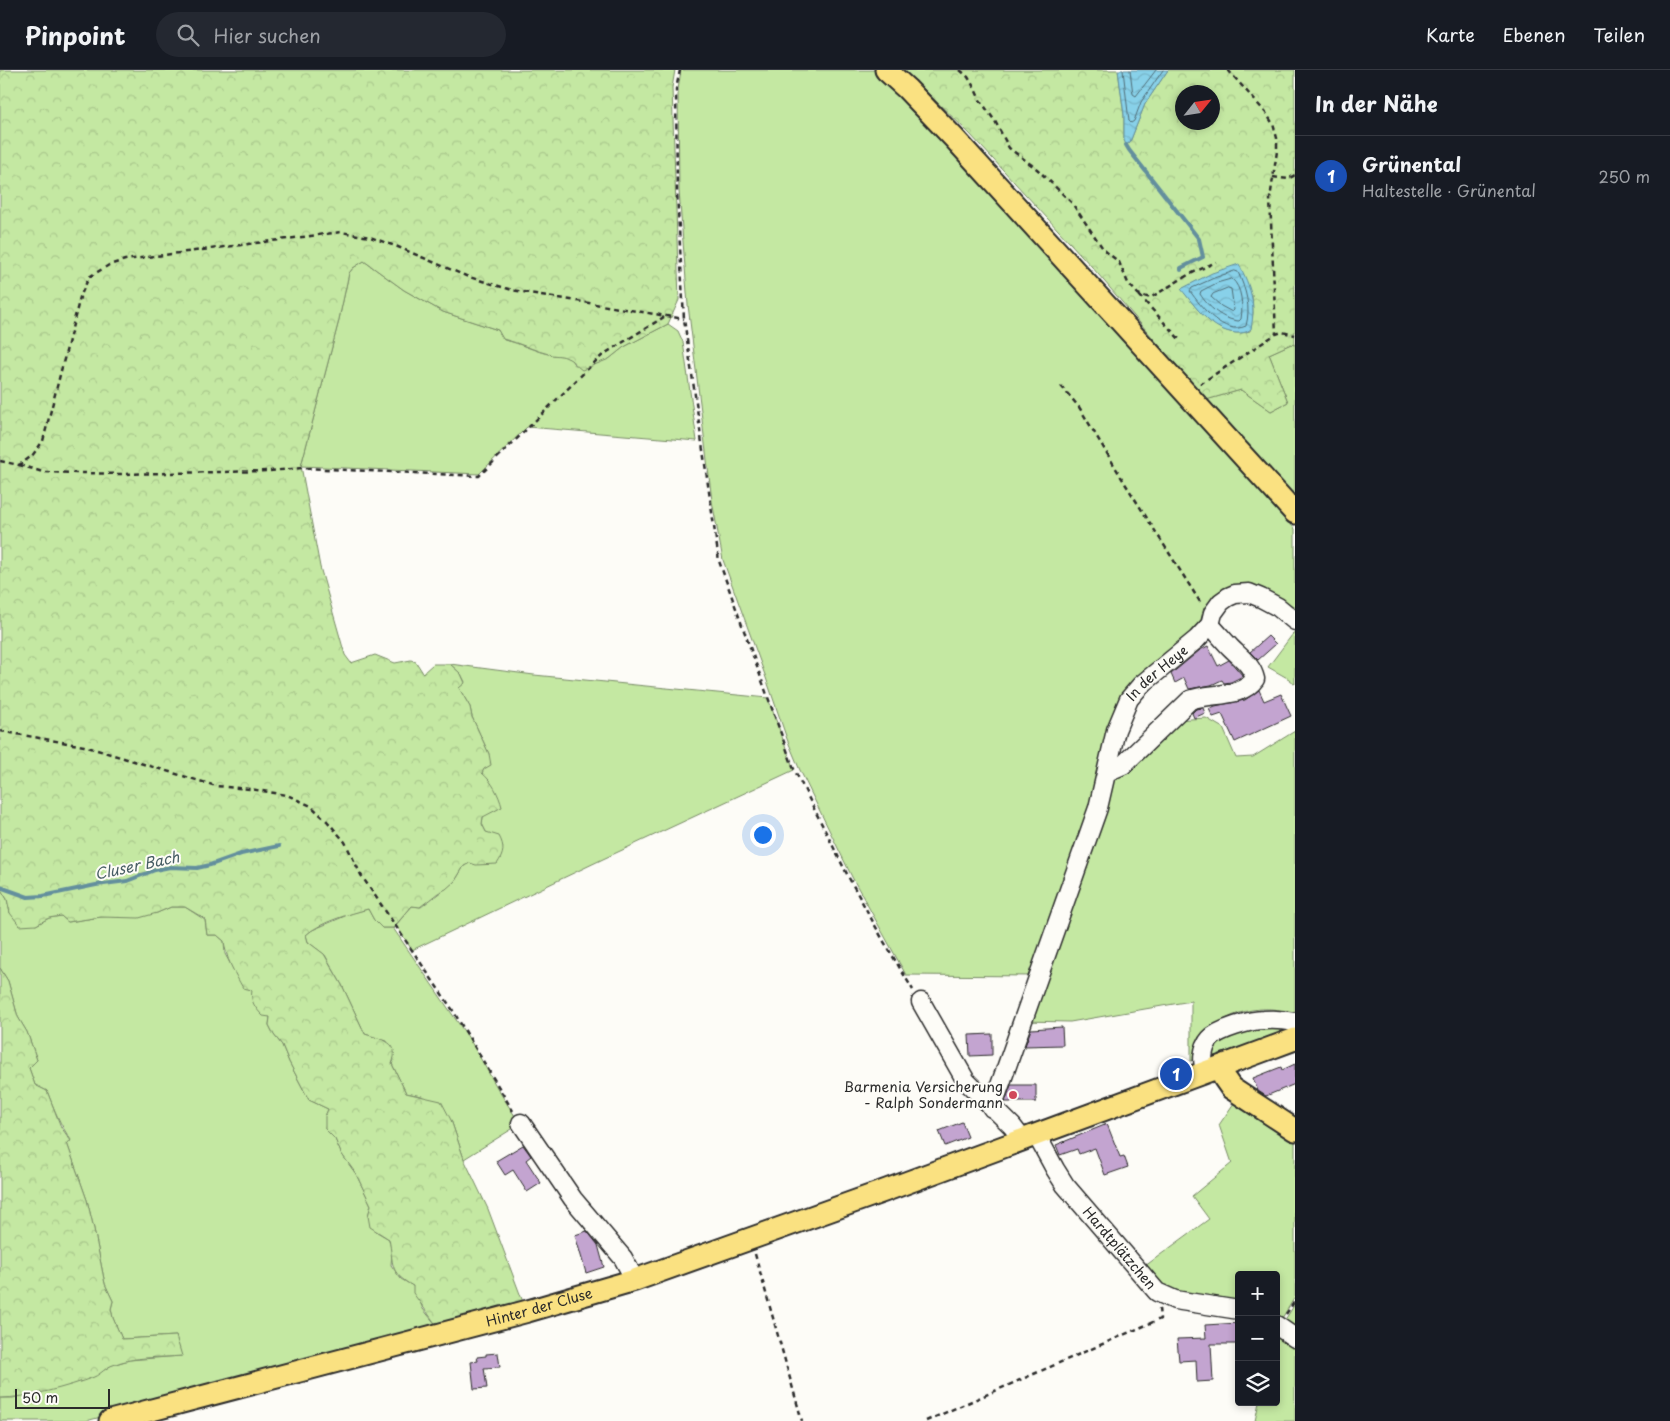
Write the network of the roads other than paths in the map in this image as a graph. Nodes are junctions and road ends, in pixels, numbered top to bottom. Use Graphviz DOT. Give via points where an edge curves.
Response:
graph roads {
  1 [pos="886,70"];
  2 [pos="1295,513"];
  3 [pos="1211,621"];
  4 [pos="1295,621"];
  5 [pos="1107,772"];
  6 [pos="921,1002"];
  7 [pos="1295,1022"];
  8 [pos="1295,1039"];
  9 [pos="1212,1070"];
  10 [pos="992,1108"];
  11 [pos="521,1124"];
  12 [pos="1295,1130"];
  13 [pos="1029,1137"];
  14 [pos="635,1280"];
  15 [pos="1235,1309"];
  16 [pos="110,1421"];
  1 -- 2 [label="main road" via="954,138"];
  3 -- 4 [label="street, In der Heye" via="1221,602 1235,594 1249,593 1278,607"];
  3 -- 5 [label="street, In der Heye" via="1197,639 1141,685 1129,699 1116,730"];
  3 -- 5 [label="street" via="1254,672 1255,679 1241,690 1190,700 1123,765"];
  5 -- 10 [label="street, In der Heye" via="1089,837"];
  6 -- 10 [label="street, Hardtplätzchen" via="966,1082"];
  7 -- 9 [label="street" via="1262,1020 1221,1032 1209,1040 1204,1052 1202,1064"];
  8 -- 9 [label="main road, Hinter der Cluse"];
  9 -- 12 [label="main road" via="1231,1088"];
  9 -- 13 [label="main road, Hinter der Cluse"];
  10 -- 13 [label="street, Hardtplätzchen"];
  11 -- 14 [label="street" via="573,1199 623,1258"];
  13 -- 14 [label="main road, Hinter der Cluse"];
  13 -- 15 [label="street, Hardtplätzchen" via="1065,1185 1156,1292 1174,1300"];
  14 -- 16 [label="main road, Hinter der Cluse"];
}
